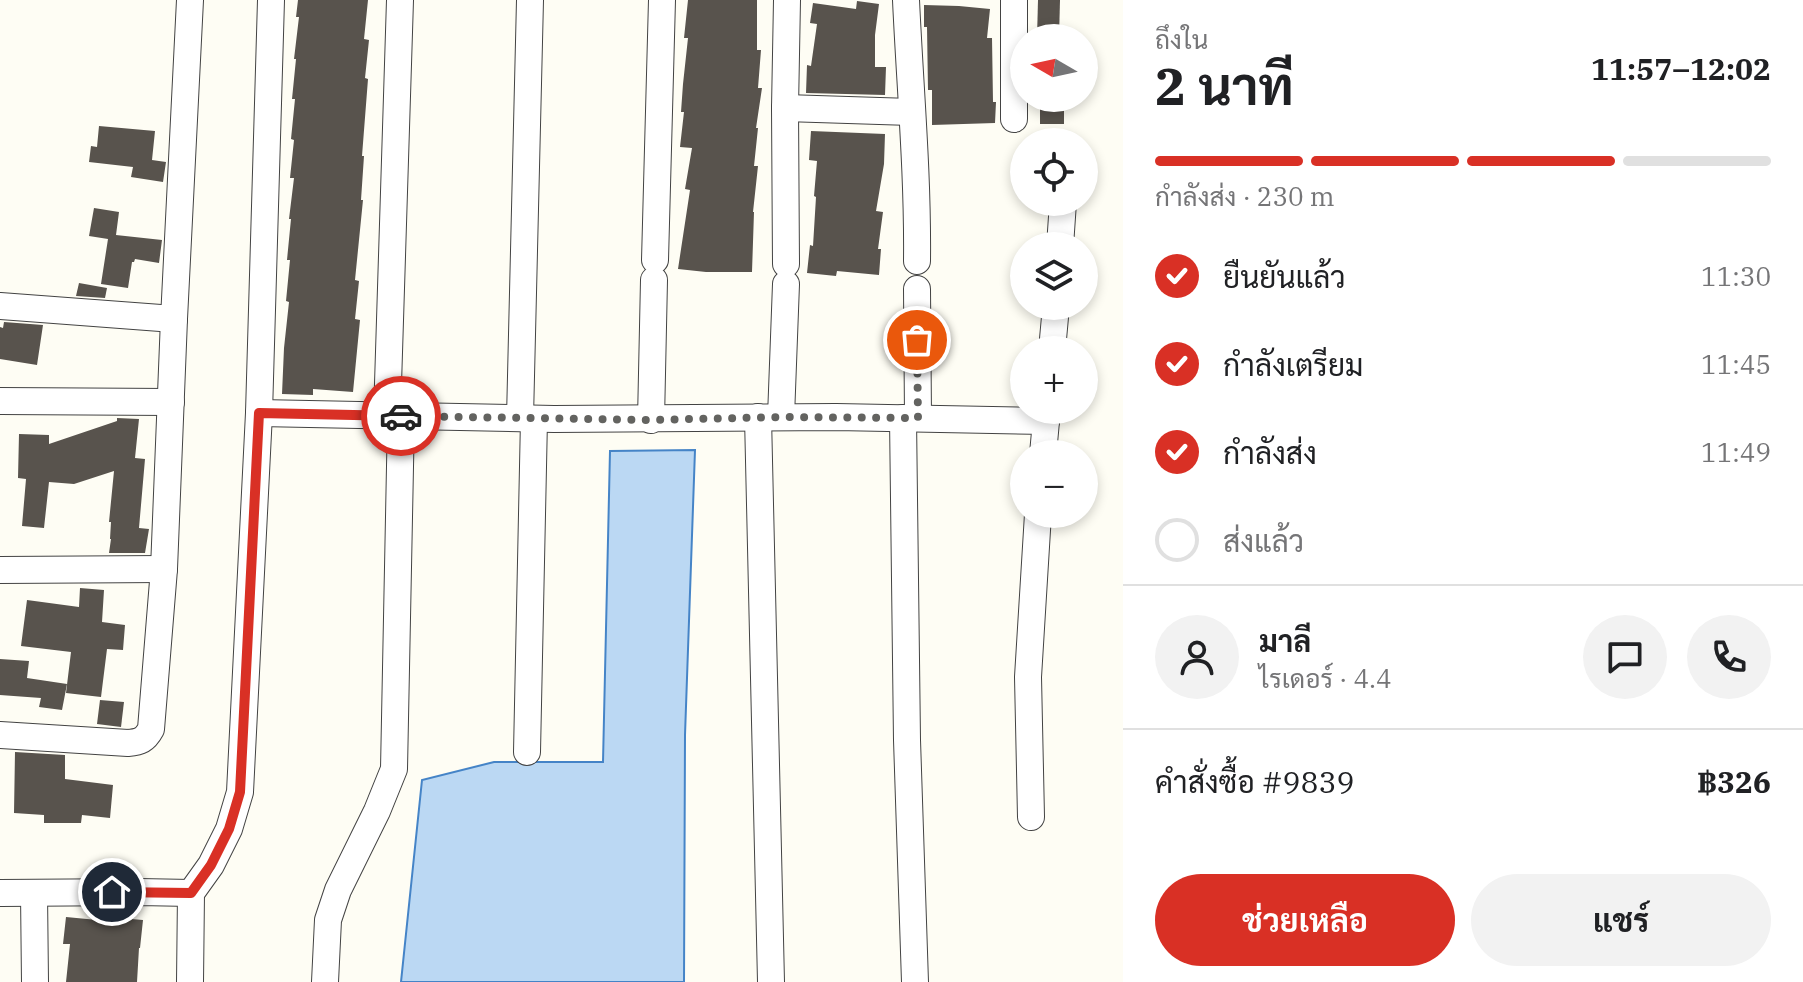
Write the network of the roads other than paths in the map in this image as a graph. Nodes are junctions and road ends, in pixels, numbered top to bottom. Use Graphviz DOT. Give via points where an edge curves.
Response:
graph roads {
  1 [pos="190,0"];
  2 [pos="271,0"];
  3 [pos="400,0"];
  4 [pos="530,0"];
  5 [pos="662,0"];
  6 [pos="787,0"];
  7 [pos="906,0"];
  8 [pos="1014,0"];
  9 [pos="785,108"];
  10 [pos="911,112"];
  11 [pos="1014,119"];
  12 [pos="917,261"];
  13 [pos="917,289"];
  14 [pos="0,306"];
  15 [pos="174,319"];
  16 [pos="0,401"];
  17 [pos="171,402"];
  18 [pos="259,413"];
  19 [pos="394,416"];
  20 [pos="769,417"];
  21 [pos="1010,417"];
  22 [pos="527,418"];
  23 [pos="910,418"];
  24 [pos="651,420"];
  25 [pos="1037,528"];
  26 [pos="164,569"];
  27 [pos="0,570"];
  28 [pos="0,735"];
  29 [pos="527,752"];
  30 [pos="1031,817"];
  31 [pos="0,893"];
  32 [pos="34,893"];
  33 [pos="191,893"];
  34 [pos="35,982"];
  35 [pos="190,982"];
  36 [pos="325,982"];
  37 [pos="771,982"];
  38 [pos="915,982"];
  1 -- 15 [label="street"];
  2 -- 18 [label="street"];
  3 -- 19 [label="street"];
  4 -- 22 [label="street"];
  5 -- 24 [label="street"];
  6 -- 9 [label="street"];
  7 -- 10 [label="street"];
  8 -- 11 [label="street"];
  9 -- 10 [label="street"];
  9 -- 20 [label="street" via="786,274"];
  10 -- 12 [label="street"];
  13 -- 23 [label="street"];
  14 -- 15 [label="street"];
  15 -- 17 [label="street"];
  16 -- 17 [label="street"];
  17 -- 26 [label="street"];
  18 -- 19 [label="street"];
  18 -- 33 [label="street" via="240,792 229,829"];
  19 -- 22 [label="street"];
  19 -- 36 [label="street" via="394,769 328,920"];
  20 -- 23 [label="street"];
  20 -- 24 [label="street"];
  20 -- 37 [label="street"];
  21 -- 23 [label="street"];
  22 -- 24 [label="street"];
  22 -- 29 [label="street"];
  23 -- 38 [label="street" via="907,740"];
  25 -- 30 [label="street" via="1028,677"];
  26 -- 27 [label="street"];
  26 -- 28 [label="street" via="147,737 128,743"];
  31 -- 32 [label="street"];
  32 -- 33 [label="street"];
  32 -- 34 [label="street"];
  33 -- 35 [label="street"];
}
